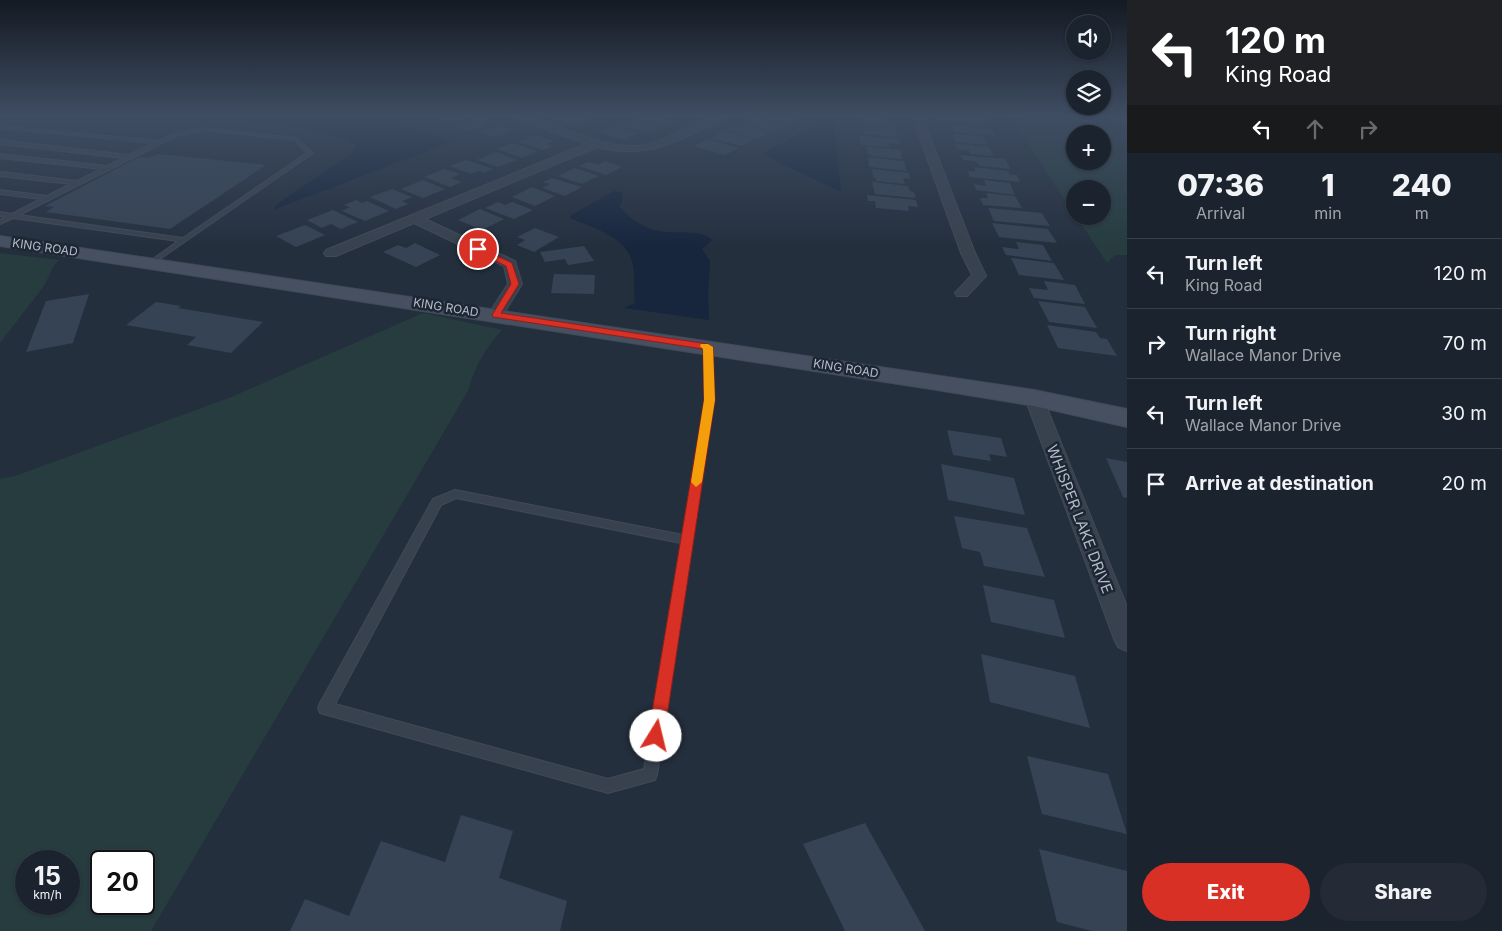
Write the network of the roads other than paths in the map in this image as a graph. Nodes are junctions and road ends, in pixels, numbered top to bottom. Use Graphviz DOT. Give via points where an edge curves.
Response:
graph roads {
  1 [pos="31,159"];
  2 [pos="125,159"];
  3 [pos="301,159"];
  4 [pos="557,159"];
  5 [pos="933,159"];
  6 [pos="107,168"];
  7 [pos="0,174"];
  8 [pos="78,183"];
  9 [pos="0,192"];
  10 [pos="48,198"];
  11 [pos="0,214"];
  12 [pos="13,216"];
  13 [pos="414,219"];
  14 [pos="0,222"];
  15 [pos="184,240"];
  16 [pos="0,241"];
  17 [pos="331,254"];
  18 [pos="151,263"];
  19 [pos="962,293"];
  20 [pos="496,315"];
  21 [pos="708,347"];
  22 [pos="1034,398"];
  23 [pos="1127,418"];
  24 [pos="687,540"];
  25 [pos="1127,639"];
  1 -- 6 [label="lane"];
  2 -- 6 [label="lane"];
  3 -- 15 [label="lane"];
  4 -- 13 [label="street"];
  5 -- 19 [label="street" via="979,276"];
  6 -- 8 [label="lane"];
  7 -- 8 [label="lane"];
  8 -- 10 [label="lane"];
  9 -- 10 [label="lane"];
  10 -- 12 [label="lane"];
  11 -- 12 [label="lane"];
  12 -- 14 [label="lane"];
  12 -- 15 [label="lane"];
  13 -- 17 [label="street"];
  13 -- 20 [label="street" via="510,264 515,284"];
  15 -- 18 [label="lane"];
  16 -- 18 [label="street, KING ROAD"];
  18 -- 20 [label="street, KING ROAD"];
  20 -- 21 [label="street, KING ROAD"];
  21 -- 22 [label="street, KING ROAD"];
  21 -- 24 [label="lane" via="710,400"];
  22 -- 23 [label="street, KING ROAD"];
  22 -- 25 [label="street, WHISPER LAKE DRIVE"];
  24 -- 24 [label="lane" via="455,494 437,502 325,708 608,786 650,775"];
}
